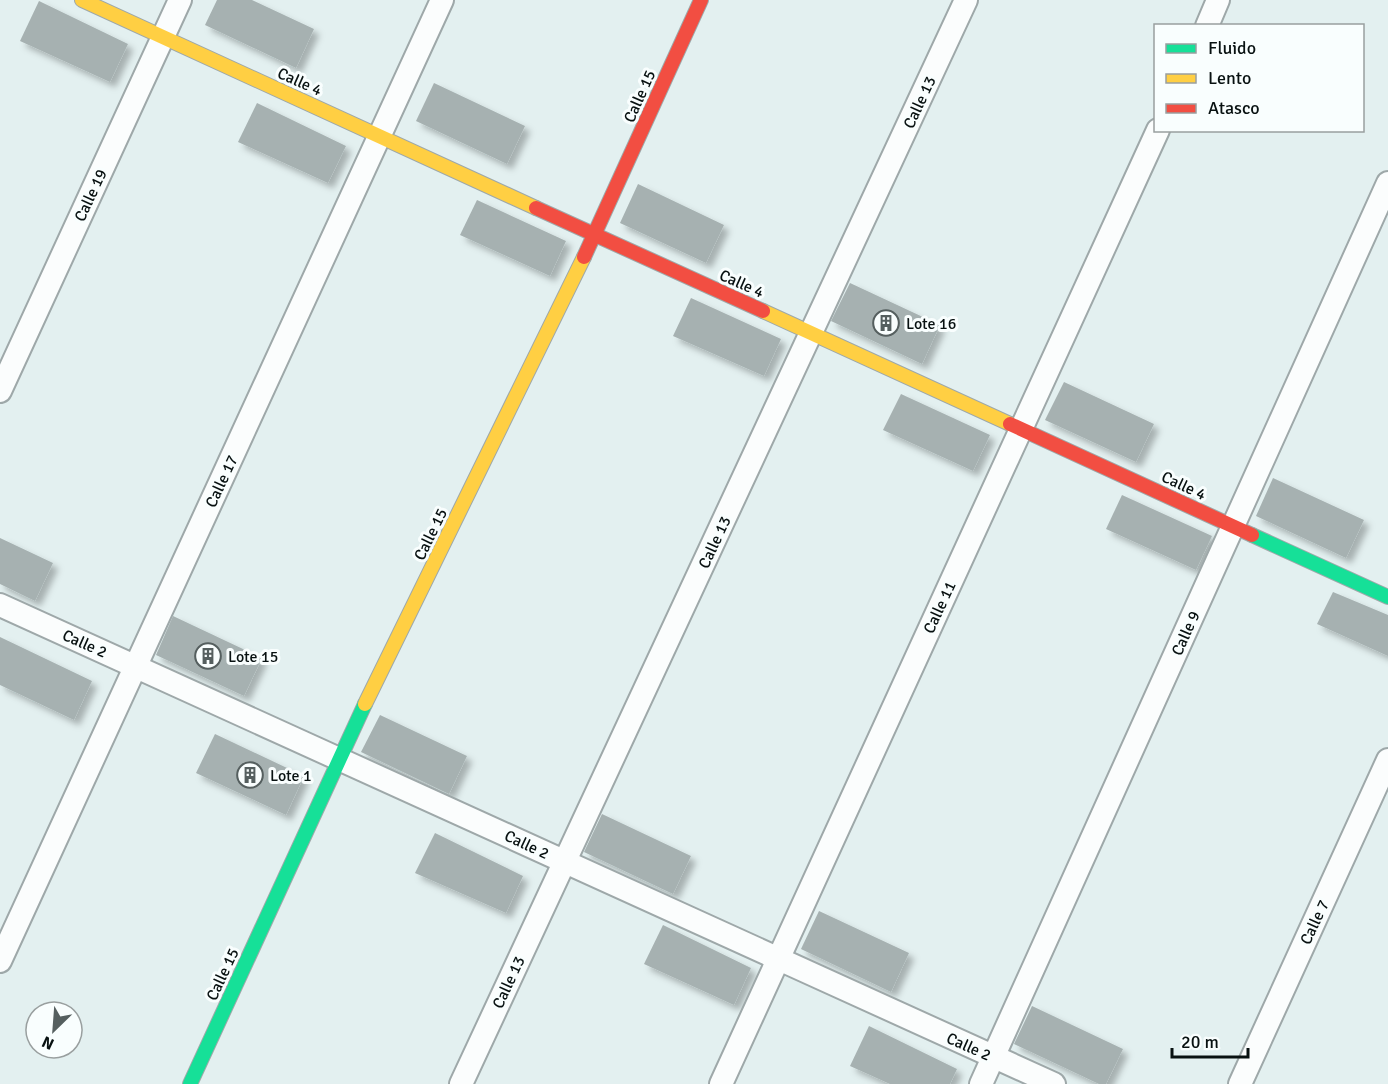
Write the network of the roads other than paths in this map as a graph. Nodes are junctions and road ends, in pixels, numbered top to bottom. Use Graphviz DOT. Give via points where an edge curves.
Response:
graph roads {
  1 [pos="82,0"];
  2 [pos="180,0"];
  3 [pos="442,0"];
  4 [pos="700,0"];
  5 [pos="966,0"];
  6 [pos="1218,0"];
  7 [pos="1208,24"];
  8 [pos="163,37"];
  9 [pos="1157,132"];
  10 [pos="380,136"];
  11 [pos="1388,183"];
  12 [pos="595,235"];
  13 [pos="811,333"];
  14 [pos="0,391"];
  15 [pos="1021,429"];
  16 [pos="1233,526"];
  17 [pos="1388,597"];
  18 [pos="0,605"];
  19 [pos="135,667"];
  20 [pos="339,757"];
  21 [pos="1388,760"];
  22 [pos="565,862"];
  23 [pos="778,959"];
  24 [pos="0,961"];
  25 [pos="994,1056"];
  26 [pos="190,1084"];
  27 [pos="461,1084"];
  28 [pos="721,1084"];
  29 [pos="981,1084"];
  30 [pos="1054,1084"];
  31 [pos="1240,1084"];
  1 -- 8 [label="street, Calle 4"];
  2 -- 8 [label="street, Calle 19"];
  3 -- 10 [label="street, Calle 17"];
  4 -- 12 [label="street, Calle 15"];
  5 -- 13 [label="street, Calle 13"];
  6 -- 7 [label="street"];
  8 -- 10 [label="street, Calle 4"];
  8 -- 14 [label="street, Calle 19"];
  9 -- 15 [label="street, Calle 11"];
  10 -- 12 [label="street, Calle 4"];
  10 -- 19 [label="street, Calle 17"];
  11 -- 16 [label="street, Calle 9"];
  12 -- 13 [label="street, Calle 4"];
  12 -- 20 [label="street, Calle 15"];
  13 -- 15 [label="street, Calle 4"];
  13 -- 22 [label="street, Calle 13"];
  15 -- 16 [label="street, Calle 4"];
  15 -- 23 [label="street, Calle 11"];
  16 -- 17 [label="street, Calle 4"];
  16 -- 25 [label="street, Calle 9"];
  18 -- 19 [label="street, Calle 2"];
  19 -- 20 [label="street, Calle 2"];
  19 -- 24 [label="street, Calle 17"];
  20 -- 22 [label="street, Calle 2"];
  20 -- 26 [label="street, Calle 15"];
  21 -- 31 [label="street, Calle 7"];
  22 -- 23 [label="street, Calle 2"];
  22 -- 27 [label="street, Calle 13"];
  23 -- 25 [label="street, Calle 2"];
  23 -- 28 [label="street, Calle 11"];
  25 -- 29 [label="street, Calle 9"];
  25 -- 30 [label="street, Calle 2"];
}
